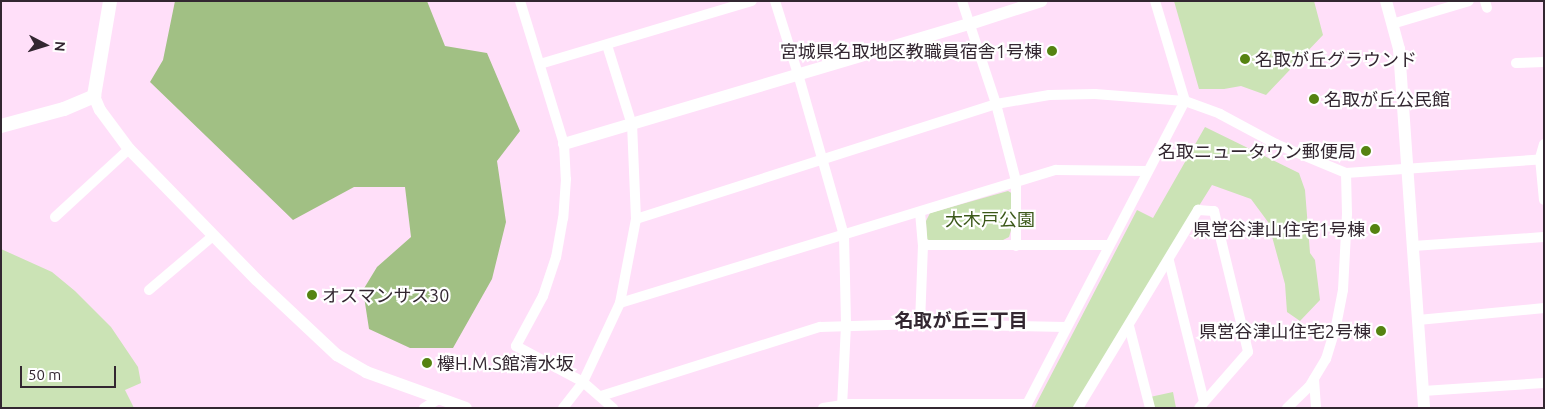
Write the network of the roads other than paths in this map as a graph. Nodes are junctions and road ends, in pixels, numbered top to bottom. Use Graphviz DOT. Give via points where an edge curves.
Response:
graph roads {
  1 [pos="110,1"];
  2 [pos="520,1"];
  3 [pos="752,1"];
  4 [pos="775,1"];
  5 [pos="962,1"];
  6 [pos="1040,1"];
  7 [pos="1155,1"];
  8 [pos="1386,1"];
  9 [pos="1469,1"];
  10 [pos="970,24"];
  11 [pos="1392,24"];
  12 [pos="607,45"];
  13 [pos="1544,62"];
  14 [pos="1516,63"];
  15 [pos="540,64"];
  16 [pos="798,74"];
  17 [pos="94,96"];
  18 [pos="1185,101"];
  19 [pos="996,104"];
  20 [pos="632,125"];
  21 [pos="1,126"];
  22 [pos="564,144"];
  23 [pos="1544,144"];
  24 [pos="129,149"];
  25 [pos="1542,158"];
  26 [pos="822,161"];
  27 [pos="1406,169"];
  28 [pos="1147,171"];
  29 [pos="1346,173"];
  30 [pos="1016,181"];
  31 [pos="1544,200"];
  32 [pos="920,212"];
  33 [pos="55,217"];
  34 [pos="636,219"];
  35 [pos="844,235"];
  36 [pos="213,236"];
  37 [pos="1544,236"];
  38 [pos="923,245"];
  39 [pos="1108,245"];
  40 [pos="1016,246"];
  41 [pos="1413,246"];
  42 [pos="1169,261"];
  43 [pos="149,290"];
  44 [pos="620,303"];
  45 [pos="1544,308"];
  46 [pos="1418,320"];
  47 [pos="920,324"];
  48 [pos="846,325"];
  49 [pos="1129,326"];
  50 [pos="1066,327"];
  51 [pos="1314,378"];
  52 [pos="583,382"];
  53 [pos="1544,383"];
  54 [pos="1423,391"];
  55 [pos="601,396"];
  56 [pos="1085,397"];
  57 [pos="440,398"];
  58 [pos="1201,404"];
  59 [pos="842,406"];
  60 [pos="1026,406"];
  61 [pos="424,408"];
  62 [pos="466,408"];
  63 [pos="563,408"];
  64 [pos="613,408"];
  65 [pos="823,408"];
  66 [pos="1078,408"];
  67 [pos="1088,408"];
  68 [pos="1150,408"];
  69 [pos="1287,408"];
  70 [pos="1316,408"];
  71 [pos="1424,408"];
  1 -- 17 [label="main road"];
  2 -- 15 [label="street"];
  3 -- 12 [label="street"];
  4 -- 16 [label="street"];
  5 -- 10 [label="street"];
  6 -- 10 [label="street"];
  7 -- 18 [label="street"];
  8 -- 11 [label="street"];
  9 -- 11 [label="street"];
  10 -- 16 [label="street"];
  10 -- 19 [label="street"];
  11 -- 27 [label="street" via="1399,50"];
  12 -- 15 [label="street"];
  12 -- 20 [label="street"];
  13 -- 14 [label="street"];
  15 -- 22 [label="street"];
  16 -- 20 [label="street"];
  16 -- 26 [label="street"];
  17 -- 21 [label="main road" via="64,109"];
  17 -- 24 [label="street" via="100,110"];
  18 -- 19 [label="street" via="1095,94 1049,95"];
  18 -- 28 [label="street"];
  18 -- 29 [label="street"];
  19 -- 26 [label="street"];
  19 -- 30 [label="street"];
  20 -- 22 [label="street"];
  20 -- 34 [label="street"];
  22 -- 52 [label="street" via="564,218 556,257 544,296 516,346"];
  23 -- 25 [label="street"];
  24 -- 33 [label="street"];
  24 -- 36 [label="street"];
  25 -- 27 [label="street"];
  25 -- 31 [label="street"];
  26 -- 34 [label="street"];
  26 -- 35 [label="street"];
  27 -- 29 [label="street"];
  27 -- 41 [label="street"];
  28 -- 30 [label="street" via="1056,170"];
  28 -- 39 [label="street"];
  29 -- 51 [label="street" via="1343,290 1326,359"];
  30 -- 32 [label="street"];
  30 -- 40 [label="street"];
  32 -- 35 [label="street"];
  32 -- 38 [label="street"];
  34 -- 44 [label="street"];
  35 -- 44 [label="street"];
  35 -- 48 [label="street"];
  36 -- 43 [label="street"];
  36 -- 57 [label="street" via="337,355 366,372"];
  37 -- 41 [label="street"];
  38 -- 40 [label="street"];
  38 -- 47 [label="street"];
  39 -- 40 [label="street"];
  39 -- 50 [label="street"];
  41 -- 46 [label="street"];
  42 -- 49 [label="street"];
  42 -- 58 [label="street"];
  42 -- 58 [label="street" via="1198,210 1214,211 1248,352"];
  44 -- 52 [label="street"];
  45 -- 46 [label="street"];
  46 -- 54 [label="street"];
  47 -- 48 [label="street"];
  47 -- 50 [label="street"];
  48 -- 55 [label="street" via="820,327"];
  48 -- 59 [label="street"];
  49 -- 56 [label="street"];
  49 -- 68 [label="street"];
  50 -- 60 [label="street"];
  51 -- 69 [label="street"];
  51 -- 70 [label="street"];
  52 -- 55 [label="street"];
  52 -- 63 [label="street"];
  53 -- 54 [label="street"];
  54 -- 71 [label="street"];
  55 -- 64 [label="street"];
  56 -- 66 [label="street"];
  56 -- 67 [label="street"];
  57 -- 61 [label="street"];
  57 -- 62 [label="street"];
  59 -- 60 [label="street"];
  59 -- 65 [label="street"];
}
